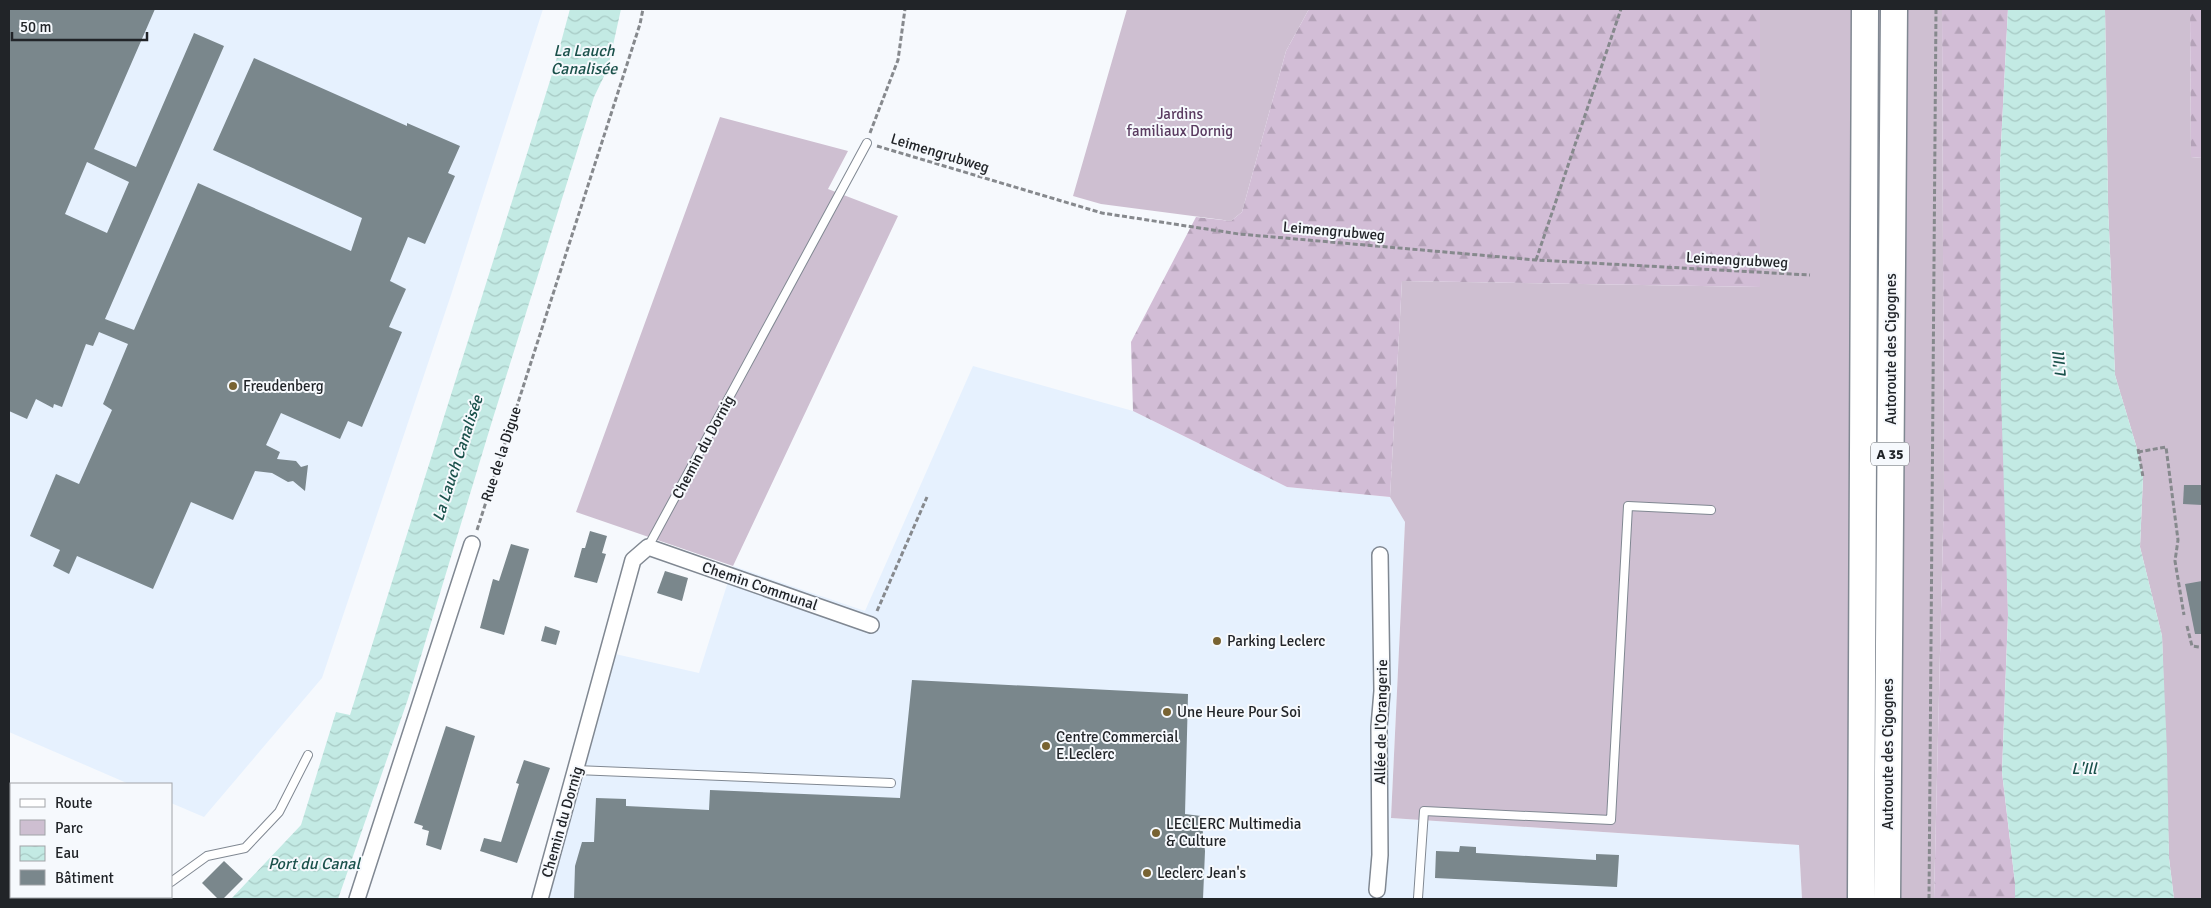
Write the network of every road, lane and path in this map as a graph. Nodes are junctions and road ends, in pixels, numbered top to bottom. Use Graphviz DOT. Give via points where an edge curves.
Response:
graph roads {
  1 [pos="643,9"];
  2 [pos="905,9"];
  3 [pos="1621,9"];
  4 [pos="1865,9"];
  5 [pos="1894,9"];
  6 [pos="1936,9"];
  7 [pos="867,143"];
  8 [pos="1536,260"];
  9 [pos="1810,275"];
  10 [pos="2143,477"];
  11 [pos="927,497"];
  12 [pos="1711,510"];
  13 [pos="472,544"];
  14 [pos="648,547"];
  15 [pos="1380,555"];
  16 [pos="2184,615"];
  17 [pos="871,625"];
  18 [pos="2187,626"];
  19 [pos="2199,647"];
  20 [pos="308,755"];
  21 [pos="576,770"];
  22 [pos="891,783"];
  23 [pos="172,881"];
  24 [pos="1377,890"];
  25 [pos="1418,898"];
  26 [pos="357,899"];
  27 [pos="540,899"];
  28 [pos="1861,899"];
  29 [pos="1887,899"];
  30 [pos="1929,899"];
  1 -- 13 [label="path, Rue de la Digue"];
  2 -- 7 [label="path" via="898,60"];
  3 -- 8 [label="path"];
  4 -- 28 [label="highway, Autoroute des Cigognes / A 35"];
  5 -- 29 [label="highway, Autoroute des Cigognes / A 35"];
  6 -- 30 [label="path"];
  7 -- 8 [label="path, Leimengrubweg" via="1102,213 1239,234"];
  7 -- 14 [label="lane, Chemin du Dornig"];
  8 -- 9 [label="path, Leimengrubweg"];
  10 -- 16 [label="path" via="2138,450 2166,447"];
  11 -- 17 [label="path"];
  12 -- 25 [label="lane" via="1628,506 1611,820 1424,812"];
  13 -- 26 [label="street"];
  14 -- 17 [label="street, Chemin Communal"];
  14 -- 21 [label="street, Chemin du Dornig" via="633,560"];
  15 -- 24 [label="street, Allée de l'Orangerie" via="1382,691"];
  18 -- 19 [label="path" via="2192,646"];
  20 -- 23 [label="lane" via="279,812 244,848 207,856"];
  21 -- 22 [label="lane"];
  21 -- 27 [label="street, Chemin du Dornig"];
}
